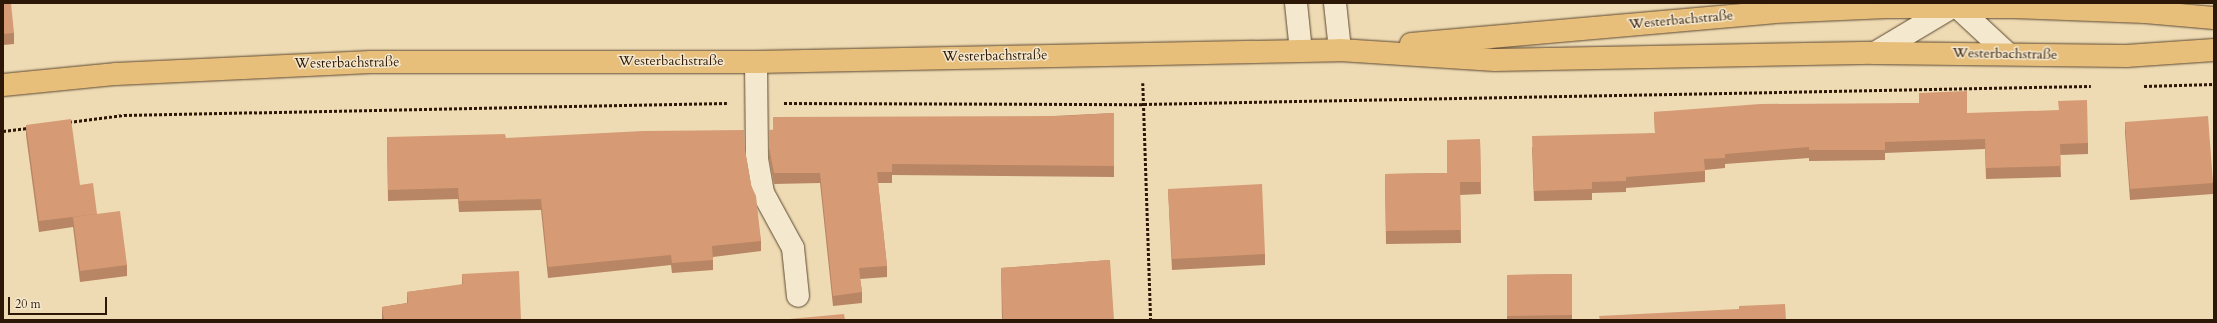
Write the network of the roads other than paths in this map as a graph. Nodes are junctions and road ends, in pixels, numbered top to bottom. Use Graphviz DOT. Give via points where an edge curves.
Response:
graph roads {
  1 [pos="1296,3"];
  2 [pos="1336,3"];
  3 [pos="1808,3"];
  4 [pos="2121,3"];
  5 [pos="1956,4"];
  6 [pos="1774,12"];
  7 [pos="2145,12"];
  8 [pos="2201,13"];
  9 [pos="1340,50"];
  10 [pos="2214,50"];
  11 [pos="1301,51"];
  12 [pos="1875,52"];
  13 [pos="2008,54"];
  14 [pos="756,62"];
  15 [pos="3,85"];
  16 [pos="798,296"];
  1 -- 11 [label="street"];
  2 -- 9 [label="street"];
  3 -- 6 [label="street"];
  4 -- 7 [label="street"];
  5 -- 6 [label="main road, Westerbachstraße"];
  5 -- 7 [label="main road, Westerbachstraße"];
  5 -- 12 [label="street"];
  5 -- 13 [label="street"];
  6 -- 9 [label="main road, Westerbachstraße"];
  7 -- 8 [label="main road, Westerbachstraße"];
  9 -- 11 [label="main road, Westerbachstraße"];
  9 -- 12 [label="main road, Westerbachstraße" via="1495,60"];
  10 -- 13 [label="main road, Westerbachstraße" via="2126,56"];
  11 -- 14 [label="main road, Westerbachstraße" via="1142,52"];
  12 -- 13 [label="main road, Westerbachstraße"];
  14 -- 15 [label="main road, Westerbachstraße" via="295,64 116,74"];
  14 -- 16 [label="street" via="757,159 763,193 793,248"];
}
